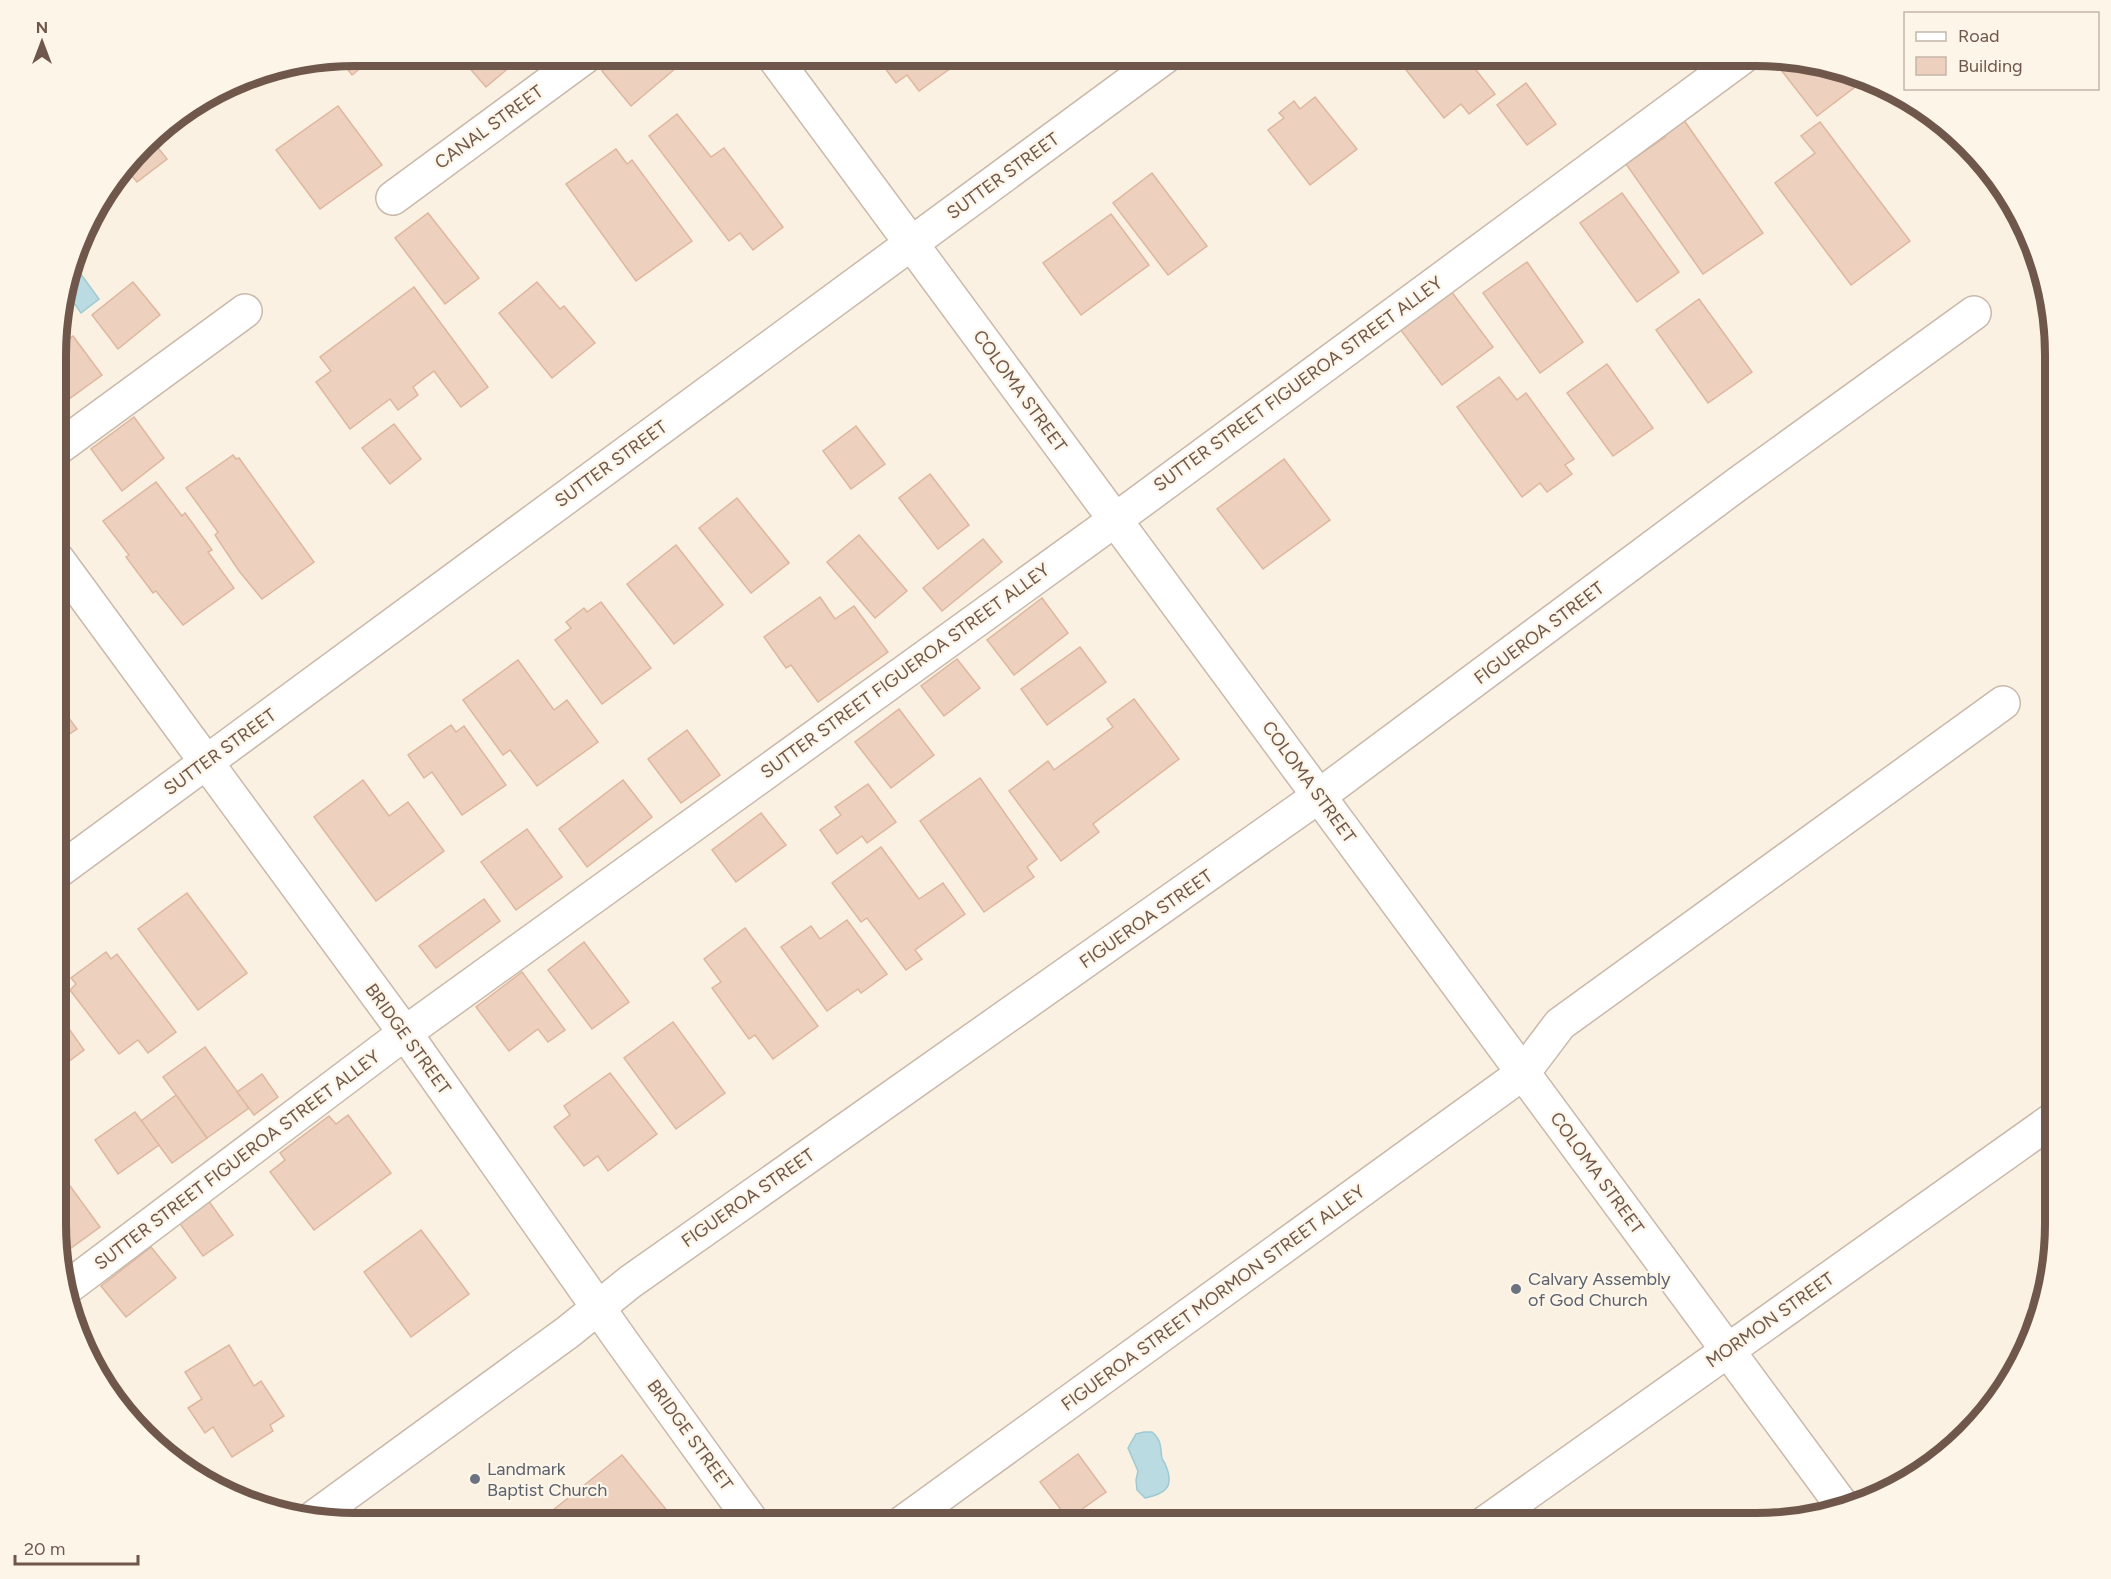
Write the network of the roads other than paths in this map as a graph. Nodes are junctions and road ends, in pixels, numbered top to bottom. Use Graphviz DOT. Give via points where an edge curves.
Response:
graph roads {
  1 [pos="572,66"];
  2 [pos="780,66"];
  3 [pos="1152,66"];
  4 [pos="1730,66"];
  5 [pos="393,198"];
  6 [pos="911,243"];
  7 [pos="245,311"];
  8 [pos="1974,313"];
  9 [pos="66,442"];
  10 [pos="1115,519"];
  11 [pos="66,571"];
  12 [pos="2003,703"];
  13 [pos="207,762"];
  14 [pos="1319,796"];
  15 [pos="66,865"];
  16 [pos="405,1033"];
  17 [pos="1524,1073"];
  18 [pos="2045,1125"];
  19 [pos="73,1283"];
  20 [pos="600,1308"];
  21 [pos="1728,1350"];
  22 [pos="1839,1501"];
  23 [pos="322,1511"];
  24 [pos="746,1513"];
  25 [pos="916,1513"];
  26 [pos="1499,1513"];
  1 -- 5 [label="street, CANAL STREET"];
  2 -- 6 [label="street, COLOMA STREET"];
  3 -- 6 [label="street, SUTTER STREET"];
  4 -- 10 [label="street, SUTTER STREET FIGUEROA STREET ALLEY"];
  6 -- 10 [label="street, COLOMA STREET"];
  6 -- 13 [label="street, SUTTER STREET"];
  7 -- 9 [label="street"];
  8 -- 14 [label="street, FIGUEROA STREET"];
  10 -- 14 [label="street, COLOMA STREET"];
  10 -- 16 [label="street, SUTTER STREET FIGUEROA STREET ALLEY"];
  11 -- 13 [label="street, BRIDGE STREET"];
  12 -- 17 [label="street, FIGUEROA STREET MORMON STREET ALLEY" via="1560,1024"];
  13 -- 15 [label="street, SUTTER STREET"];
  13 -- 16 [label="street, BRIDGE STREET"];
  14 -- 17 [label="street, COLOMA STREET"];
  14 -- 20 [label="street, FIGUEROA STREET" via="630,1282"];
  16 -- 19 [label="street, SUTTER STREET FIGUEROA STREET ALLEY"];
  16 -- 20 [label="street, BRIDGE STREET"];
  17 -- 21 [label="street, COLOMA STREET"];
  17 -- 25 [label="street, FIGUEROA STREET MORMON STREET ALLEY"];
  18 -- 21 [label="street, MORMON STREET"];
  20 -- 23 [label="street, FIGUEROA STREET"];
  20 -- 24 [label="street, BRIDGE STREET"];
  21 -- 22 [label="street, COLOMA STREET"];
  21 -- 26 [label="street, MORMON STREET"];
}
